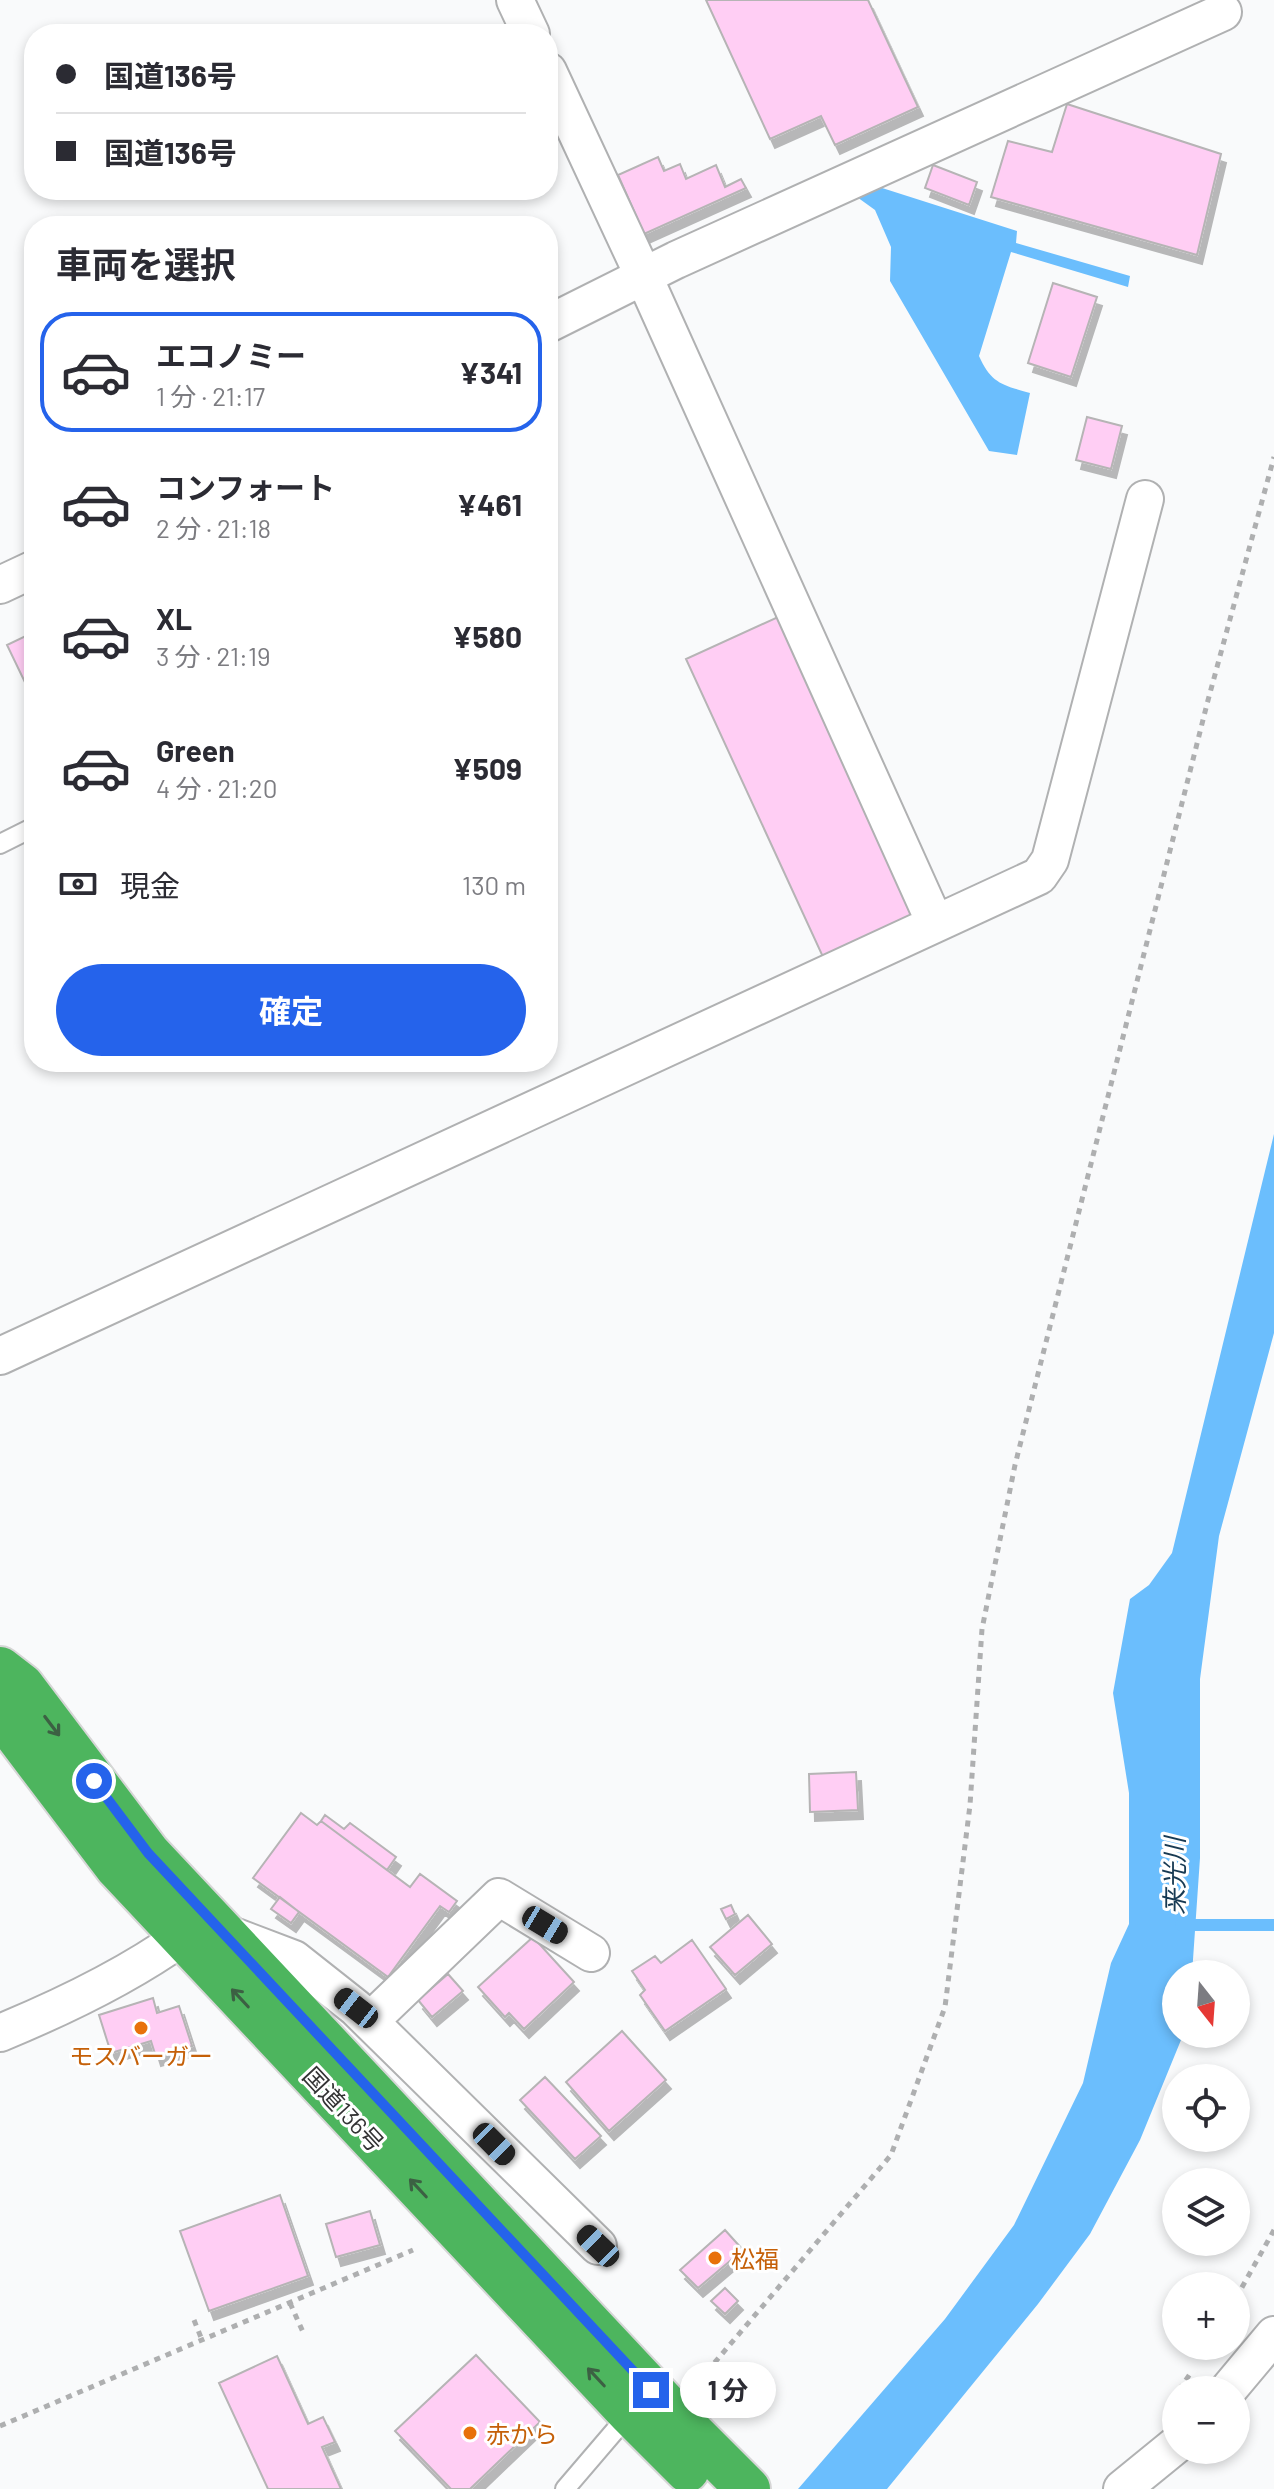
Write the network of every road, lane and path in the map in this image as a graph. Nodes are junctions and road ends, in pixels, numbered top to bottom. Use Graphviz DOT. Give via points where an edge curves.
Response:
graph roads {
  1 [pos="515,0"];
  2 [pos="1223,12"];
  3 [pos="526,24"];
  4 [pos="558,92"];
  5 [pos="644,277"];
  6 [pos="558,319"];
  7 [pos="1274,457"];
  8 [pos="1145,499"];
  9 [pos="24,574"];
  10 [pos="0,585"];
  11 [pos="24,832"];
  12 [pos="0,844"];
  13 [pos="935,923"];
  14 [pos="0,1356"];
  15 [pos="0,1669"];
  16 [pos="0,1713"];
  17 [pos="202,1934"];
  18 [pos="591,1953"];
  19 [pos="370,2021"];
  20 [pos="0,2033"];
  21 [pos="1274,2230"];
  22 [pos="598,2246"];
  23 [pos="413,2250"];
  24 [pos="1250,2273"];
  25 [pos="290,2303"];
  26 [pos="194,2320"];
  27 [pos="303,2332"];
  28 [pos="1274,2335"];
  29 [pos="202,2340"];
  30 [pos="1240,2376"];
  31 [pos="0,2426"];
  32 [pos="665,2427"];
  33 [pos="1162,2456"];
  34 [pos="565,2489"];
  35 [pos="706,2489"];
  36 [pos="748,2489"];
  37 [pos="1122,2489"];
  1 -- 3 [label="street"];
  2 -- 5 [label="street"];
  4 -- 5 [label="street"];
  5 -- 6 [label="street"];
  5 -- 13 [label="street"];
  7 -- 32 [label="path" via="1015,1465 982,1629 970,1805 945,2007 891,2155"];
  8 -- 13 [label="street" via="1050,860 1039,876"];
  9 -- 10 [label="street"];
  11 -- 12 [label="lane"];
  13 -- 14 [label="street"];
  15 -- 17 [label="highway, 国道136号, one-way" via="22,1686"];
  16 -- 17 [label="highway, 国道136号" via="117,1867"];
  17 -- 19 [label="street" via="294,1959"];
  17 -- 20 [label="street"];
  17 -- 32 [label="highway, 国道136号"];
  18 -- 19 [label="street" via="499,1897"];
  19 -- 22 [label="street"];
  21 -- 24 [label="path"];
  23 -- 25 [label="path"];
  25 -- 27 [label="path"];
  25 -- 29 [label="path"];
  26 -- 29 [label="path"];
  28 -- 30 [label="street"];
  29 -- 31 [label="path"];
  32 -- 34 [label="lane"];
  32 -- 35 [label="highway, 国道136号"];
  32 -- 36 [label="highway, 国道136号"];
  33 -- 37 [label="street"];
}
